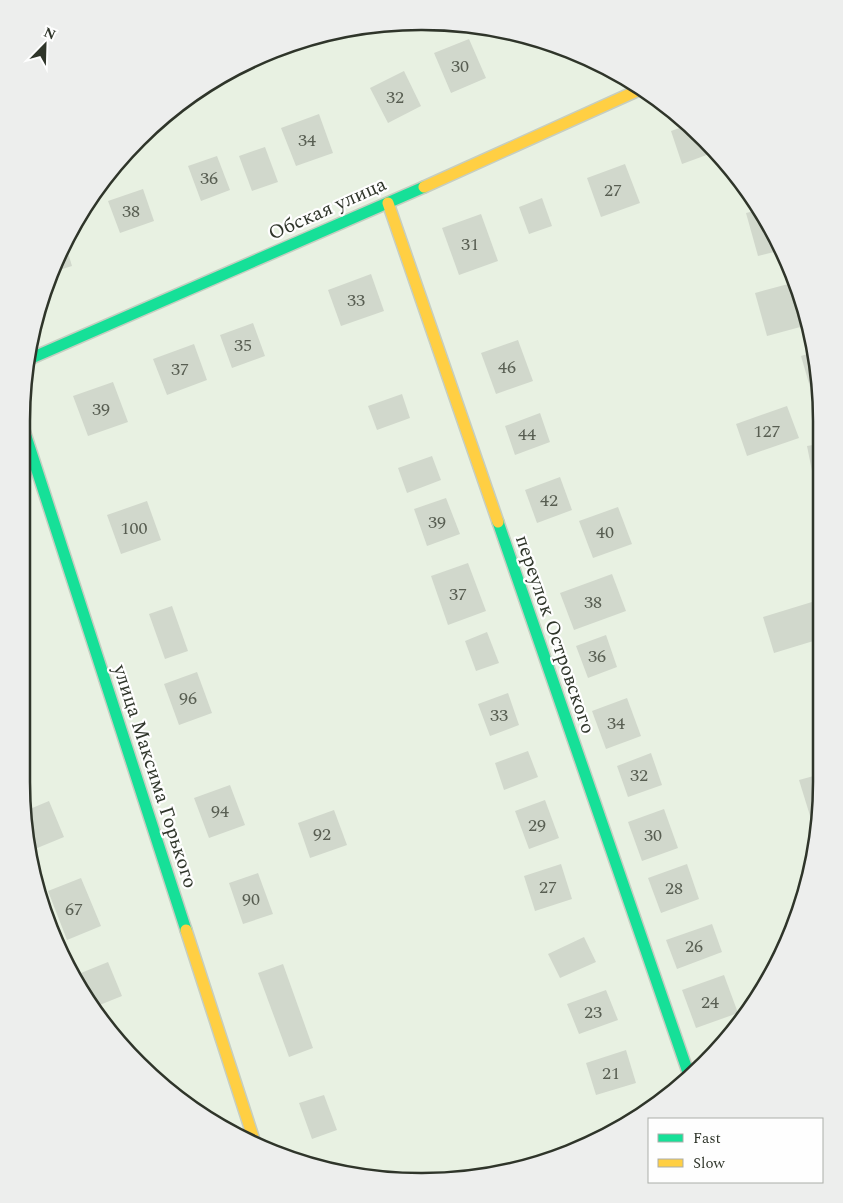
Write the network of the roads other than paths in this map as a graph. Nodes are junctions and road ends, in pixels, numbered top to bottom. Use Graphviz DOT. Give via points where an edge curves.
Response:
graph roads {
  1 [pos="633,92"];
  2 [pos="388,203"];
  3 [pos="36,356"];
  4 [pos="30,449"];
  5 [pos="687,1069"];
  6 [pos="252,1135"];
  1 -- 2 [label="street, Обская улица"];
  2 -- 3 [label="street, Обская улица"];
  2 -- 5 [label="street, переулок Островского"];
  4 -- 6 [label="street, улица Максима Горького"];
}
